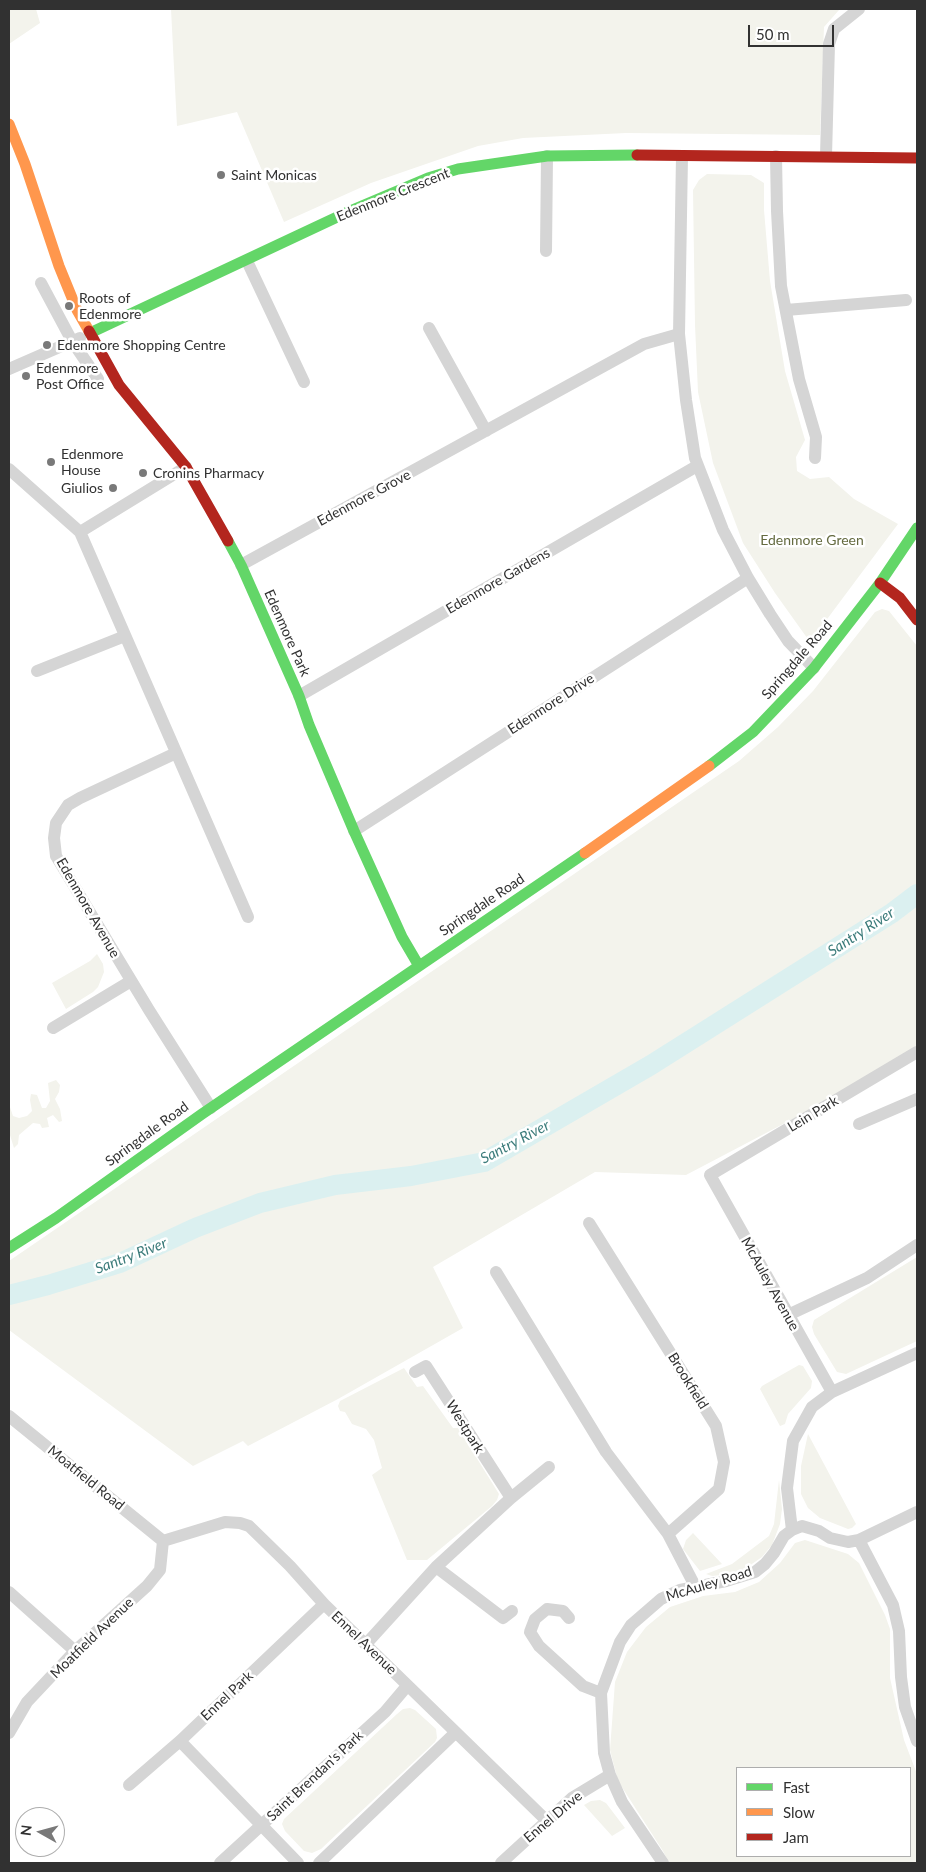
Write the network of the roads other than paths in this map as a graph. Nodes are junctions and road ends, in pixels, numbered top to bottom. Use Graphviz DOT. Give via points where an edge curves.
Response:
graph roads {
  1 [pos="859,9"];
  2 [pos="9,124"];
  3 [pos="547,156"];
  4 [pos="682,156"];
  5 [pos="776,156"];
  6 [pos="826,156"];
  7 [pos="917,158"];
  8 [pos="546,251"];
  9 [pos="247,260"];
  10 [pos="41,283"];
  11 [pos="906,300"];
  12 [pos="786,310"];
  13 [pos="429,328"];
  14 [pos="679,334"];
  15 [pos="80,337"];
  16 [pos="9,369"];
  17 [pos="98,379"];
  18 [pos="304,382"];
  19 [pos="486,431"];
  20 [pos="815,458"];
  21 [pos="698,466"];
  22 [pos="186,467"];
  23 [pos="9,469"];
  24 [pos="917,528"];
  25 [pos="80,532"];
  26 [pos="241,565"];
  27 [pos="748,578"];
  28 [pos="880,583"];
  29 [pos="917,620"];
  30 [pos="125,636"];
  31 [pos="814,668"];
  32 [pos="37,671"];
  33 [pos="299,696"];
  34 [pos="176,753"];
  35 [pos="354,831"];
  36 [pos="248,917"];
  37 [pos="418,966"];
  38 [pos="131,981"];
  39 [pos="53,1028"];
  40 [pos="917,1052"];
  41 [pos="917,1100"];
  42 [pos="211,1108"];
  43 [pos="859,1124"];
  44 [pos="710,1175"];
  45 [pos="589,1223"];
  46 [pos="917,1245"];
  47 [pos="9,1248"];
  48 [pos="496,1272"];
  49 [pos="788,1315"];
  50 [pos="917,1353"];
  51 [pos="415,1372"];
  52 [pos="832,1392"];
  53 [pos="9,1416"];
  54 [pos="549,1467"];
  55 [pos="511,1498"];
  56 [pos="917,1512"];
  57 [pos="792,1530"];
  58 [pos="668,1534"];
  59 [pos="163,1540"];
  60 [pos="859,1540"];
  61 [pos="436,1567"];
  62 [pos="695,1586"];
  63 [pos="9,1592"];
  64 [pos="324,1604"];
  65 [pos="512,1611"];
  66 [pos="569,1618"];
  67 [pos="366,1644"];
  68 [pos="76,1651"];
  69 [pos="408,1686"];
  70 [pos="601,1693"];
  71 [pos="9,1733"];
  72 [pos="455,1733"];
  73 [pos="917,1740"];
  74 [pos="180,1741"];
  75 [pos="610,1775"];
  76 [pos="128,1785"];
  77 [pos="546,1820"];
  78 [pos="261,1825"];
  79 [pos="220,1863"];
  80 [pos="298,1863"];
  81 [pos="319,1863"];
  82 [pos="501,1863"];
  83 [pos="663,1863"];
  1 -- 6 [label="street" via="834,30 829,44"];
  2 -- 15 [label="street, Edenmore Park" via="58,266 77,310"];
  3 -- 4 [label="street, Edenmore Crescent"];
  3 -- 8 [label="street"];
  3 -- 9 [label="street, Edenmore Crescent" via="458,169 428,178"];
  4 -- 5 [label="street, Edenmore Crescent"];
  4 -- 14 [label="street"];
  5 -- 6 [label="street, Edenmore Crescent"];
  5 -- 12 [label="street" via="781,286"];
  6 -- 7 [label="street, Edenmore Crescent"];
  9 -- 15 [label="street, Edenmore Crescent"];
  9 -- 18 [label="street"];
  10 -- 15 [label="street"];
  11 -- 12 [label="street"];
  12 -- 20 [label="street" via="799,379 816,437"];
  13 -- 19 [label="street"];
  14 -- 19 [label="street, Edenmore Grove" via="644,344"];
  14 -- 21 [label="street"];
  15 -- 16 [label="street"];
  15 -- 17 [label="street"];
  15 -- 22 [label="street, Edenmore Park"];
  19 -- 26 [label="street, Edenmore Grove"];
  21 -- 27 [label="street" via="723,530"];
  21 -- 33 [label="street, Edenmore Gardens"];
  22 -- 25 [label="street"];
  22 -- 26 [label="street, Edenmore Park"];
  23 -- 25 [label="street"];
  24 -- 28 [label="street, Springdale Road"];
  25 -- 30 [label="street"];
  26 -- 33 [label="street, Edenmore Park"];
  27 -- 31 [label="street" via="788,641"];
  27 -- 35 [label="street, Edenmore Drive"];
  28 -- 29 [label="street" via="900,598"];
  28 -- 31 [label="street, Springdale Road"];
  30 -- 32 [label="street"];
  30 -- 34 [label="street"];
  31 -- 37 [label="street, Springdale Road" via="753,732 730,750 617,832"];
  33 -- 35 [label="street, Edenmore Park"];
  34 -- 36 [label="street"];
  34 -- 38 [label="street, Edenmore Avenue" via="68,805 56,823 56,856"];
  35 -- 37 [label="street, Edenmore Park"];
  37 -- 42 [label="street, Springdale Road"];
  38 -- 39 [label="street"];
  38 -- 42 [label="street, Edenmore Avenue"];
  40 -- 44 [label="street, Lein Park"];
  41 -- 43 [label="street"];
  42 -- 47 [label="street, Springdale Road"];
  44 -- 49 [label="street, McAuley Avenue"];
  45 -- 58 [label="street, Brookfield" via="716,1426 724,1462 720,1489"];
  46 -- 49 [label="street" via="867,1278"];
  48 -- 58 [label="street" via="606,1452"];
  49 -- 52 [label="street, McAuley Avenue"];
  50 -- 52 [label="street"];
  51 -- 55 [label="street, Westpark" via="426,1366"];
  52 -- 57 [label="street" via="812,1407 793,1441 787,1488"];
  53 -- 59 [label="street, Moatfield Road"];
  54 -- 55 [label="street"];
  55 -- 61 [label="street"];
  56 -- 60 [label="street"];
  57 -- 60 [label="street" via="802,1526 830,1538 848,1542"];
  57 -- 62 [label="street, McAuley Road" via="784,1536 766,1564 755,1572"];
  58 -- 62 [label="street"];
  59 -- 64 [label="street, Ennel Avenue" via="225,1522 249,1526"];
  59 -- 68 [label="street, Moatfield Avenue" via="160,1570"];
  60 -- 73 [label="street" via="893,1605 899,1631 905,1708"];
  61 -- 65 [label="street" via="503,1618"];
  61 -- 67 [label="street"];
  62 -- 70 [label="street, McAuley Road" via="660,1599 631,1625 620,1642"];
  63 -- 68 [label="street"];
  64 -- 67 [label="street, Ennel Avenue"];
  64 -- 74 [label="street, Ennel Park"];
  66 -- 70 [label="street" via="562,1611 547,1609 535,1619 530,1632 539,1646 584,1686"];
  67 -- 69 [label="street, Ennel Avenue"];
  68 -- 71 [label="street, Moatfield Avenue" via="27,1702"];
  69 -- 72 [label="street, Ennel Avenue"];
  69 -- 78 [label="street, Saint Brendan's Park" via="385,1712"];
  70 -- 75 [label="street, McAuley Road" via="601,1725"];
  72 -- 77 [label="street, Ennel Avenue"];
  72 -- 81 [label="street"];
  74 -- 76 [label="street, Ennel Park"];
  74 -- 78 [label="street"];
  75 -- 77 [label="street, Ennel Drive" via="572,1798"];
  75 -- 83 [label="street, McAuley Road" via="622,1802"];
  77 -- 82 [label="street, Ennel Drive"];
  78 -- 79 [label="street, Saint Brendan's Park"];
  78 -- 80 [label="street"];
}
